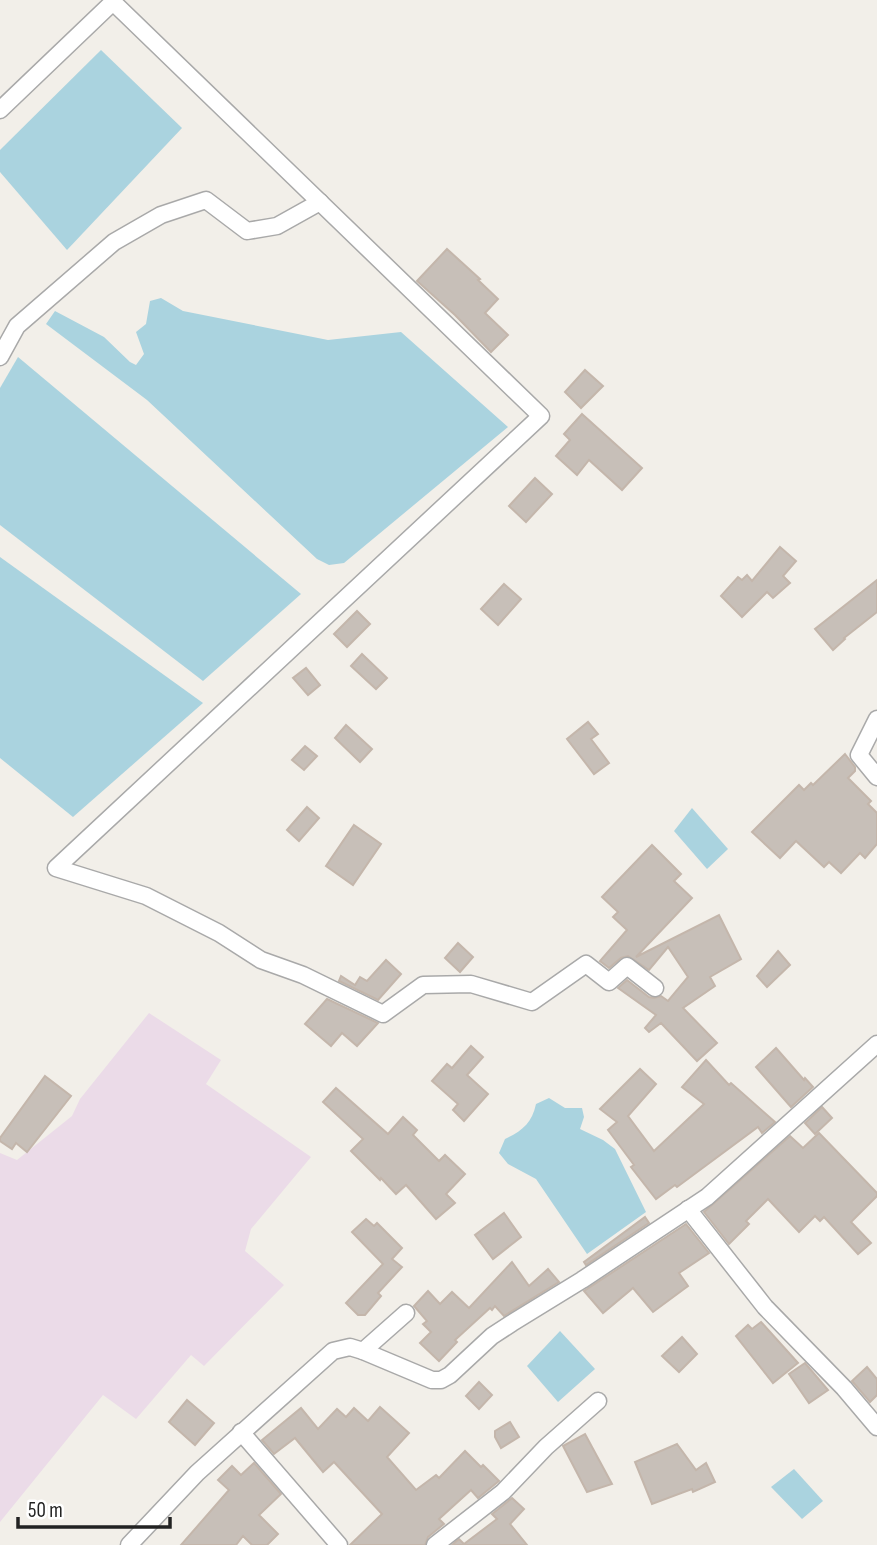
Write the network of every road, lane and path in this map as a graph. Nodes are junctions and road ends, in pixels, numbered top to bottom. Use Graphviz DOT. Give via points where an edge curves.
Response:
graph roads {
  1 [pos="0,110"];
  2 [pos="320,202"];
  3 [pos="0,357"];
  4 [pos="877,719"];
  5 [pos="877,778"];
  6 [pos="655,988"];
  7 [pos="877,1044"];
  8 [pos="688,1209"];
  9 [pos="406,1313"];
  10 [pos="363,1351"];
  11 [pos="598,1401"];
  12 [pos="877,1427"];
  13 [pos="241,1432"];
  14 [pos="129,1545"];
  15 [pos="339,1545"];
  16 [pos="435,1545"];
  1 -- 2 [label="street" via="113,2"];
  2 -- 3 [label="street" via="277,226 247,231 206,200 161,215 114,242 17,326"];
  2 -- 6 [label="street" via="541,416 56,868 146,896 261,960 383,1014 423,985 471,984 532,1002 586,964 610,982 627,966"];
  4 -- 5 [label="street" via="859,755"];
  7 -- 8 [label="street"];
  8 -- 10 [label="street" via="512,1322 441,1380"];
  8 -- 12 [label="street" via="765,1307"];
  9 -- 10 [label="street"];
  10 -- 13 [label="street" via="350,1347 333,1351"];
  11 -- 16 [label="street" via="503,1492"];
  13 -- 14 [label="street"];
  13 -- 15 [label="street"];
}
